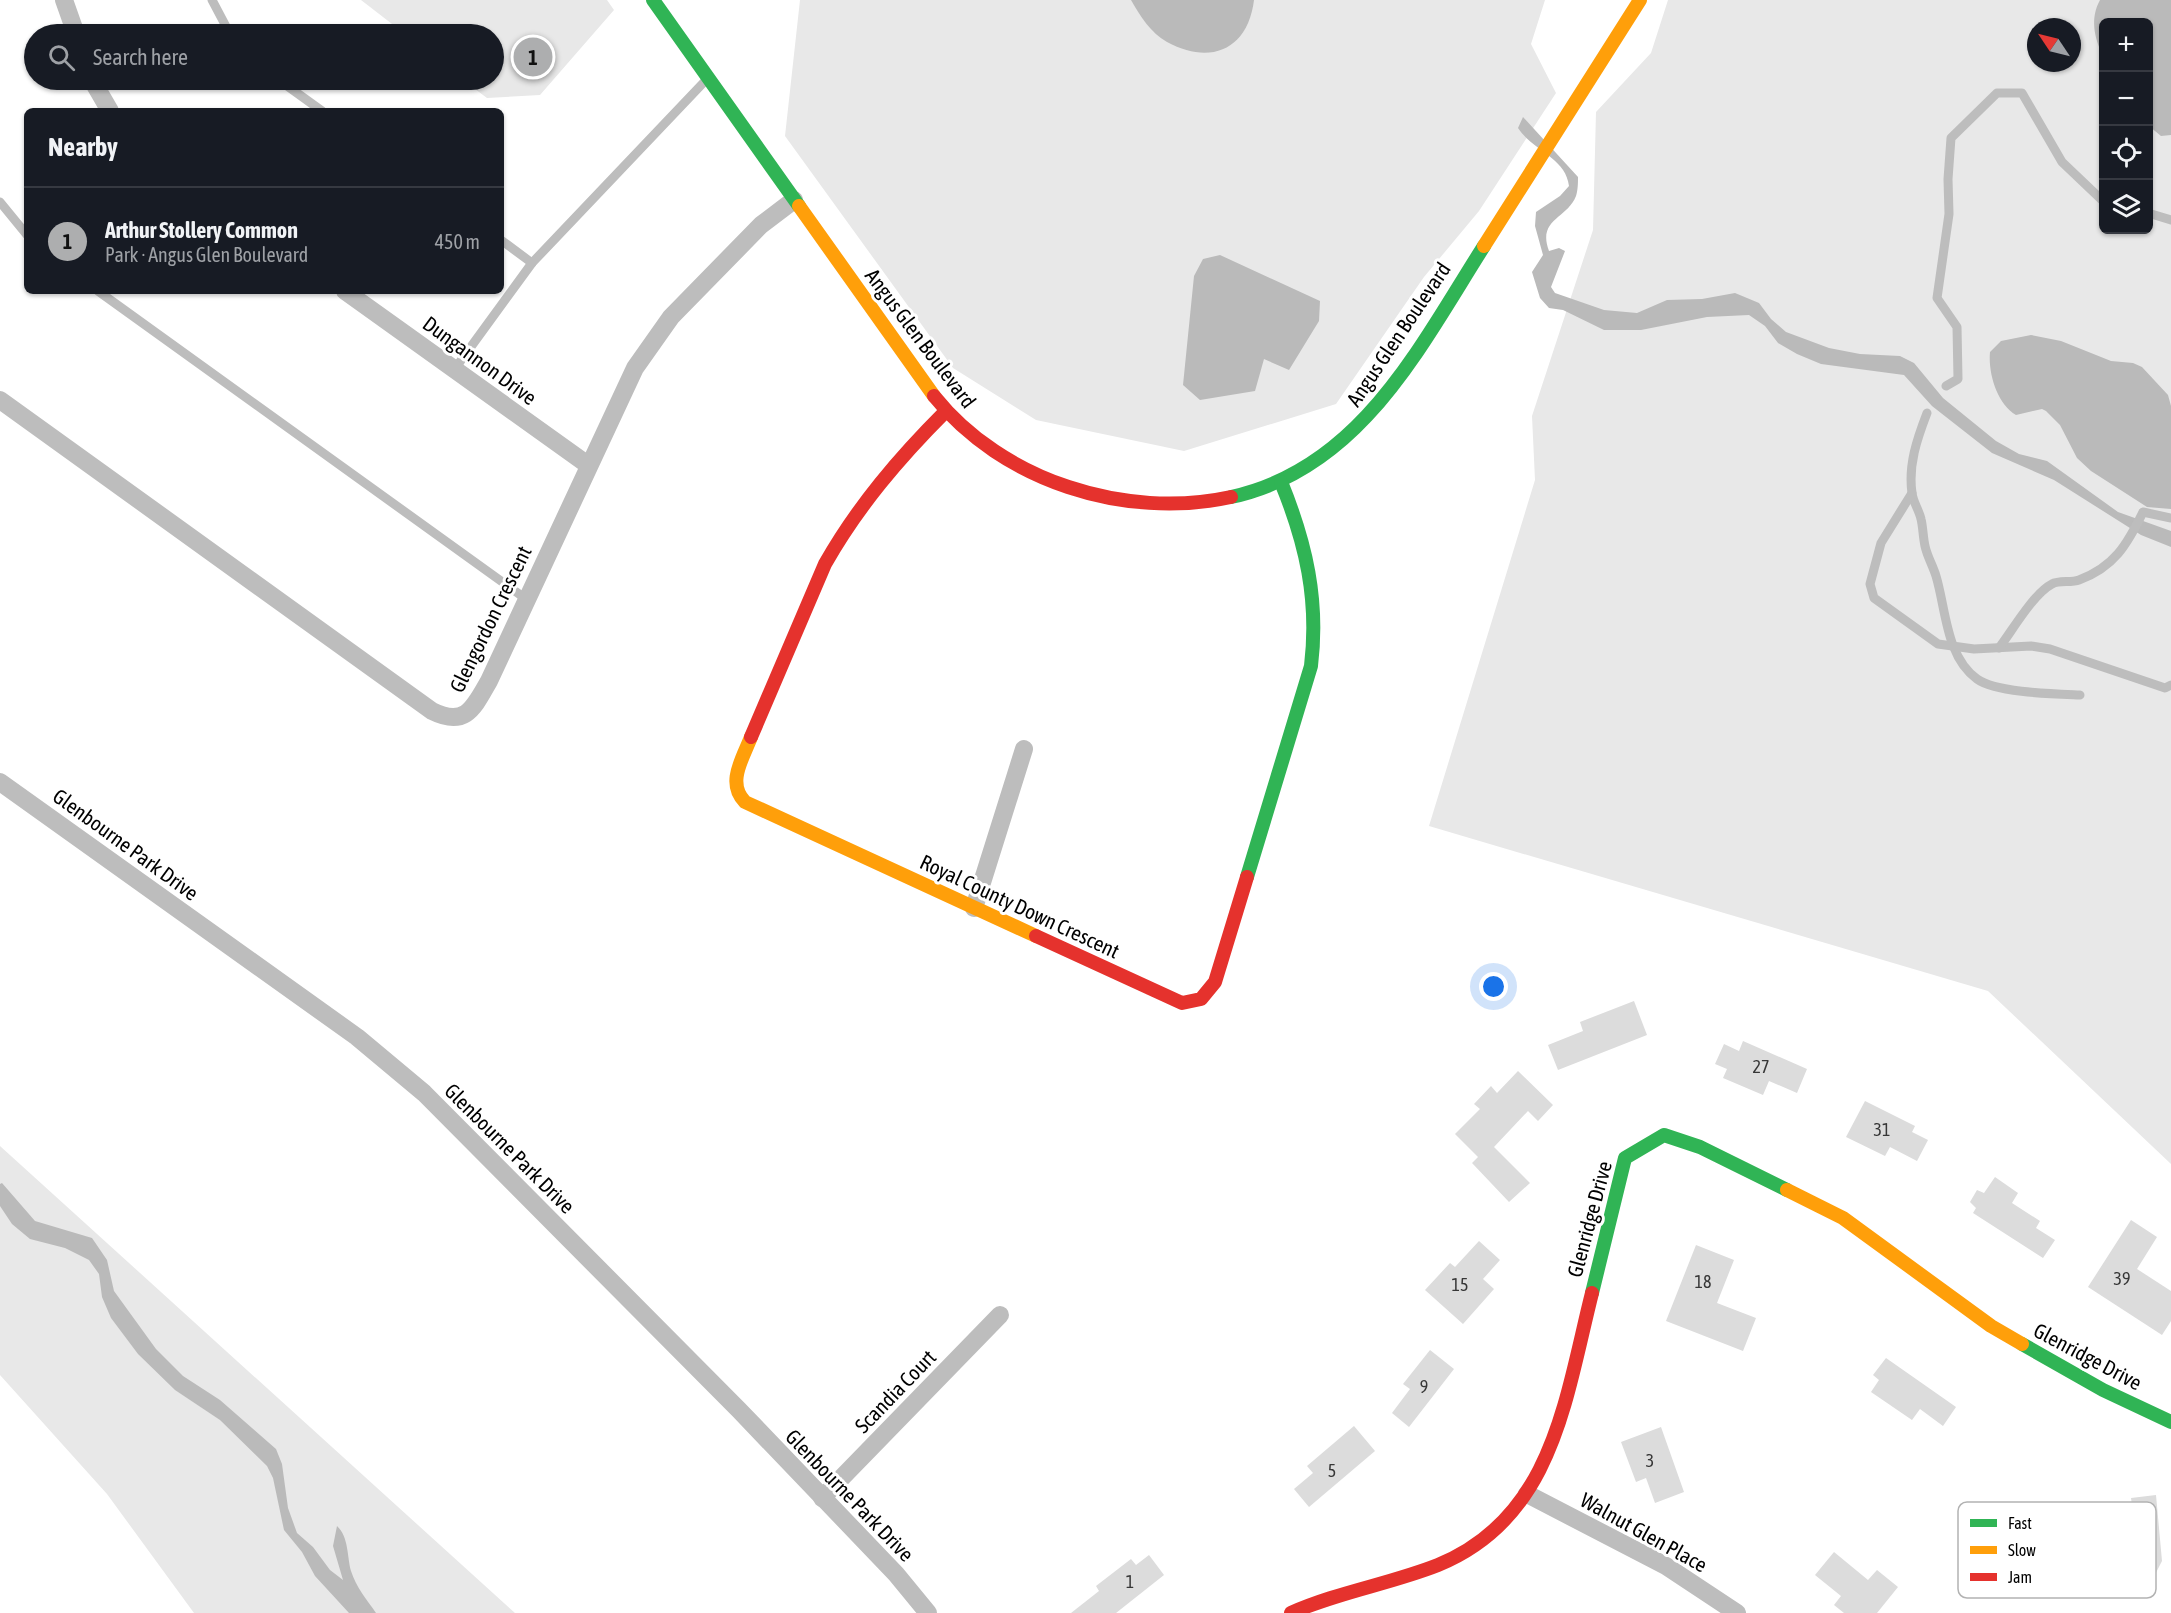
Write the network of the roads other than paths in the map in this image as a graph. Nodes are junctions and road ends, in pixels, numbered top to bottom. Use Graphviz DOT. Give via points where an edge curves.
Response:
graph roads {
  1 [pos="64,0"];
  2 [pos="212,0"];
  3 [pos="653,0"];
  4 [pos="1640,0"];
  5 [pos="72,24"];
  6 [pos="225,24"];
  7 [pos="709,77"];
  8 [pos="98,90"];
  9 [pos="293,90"];
  10 [pos="108,108"];
  11 [pos="318,108"];
  12 [pos="2099,198"];
  13 [pos="794,200"];
  14 [pos="0,202"];
  15 [pos="2153,215"];
  16 [pos="2171,220"];
  17 [pos="24,232"];
  18 [pos="504,242"];
  19 [pos="532,263"];
  20 [pos="102,294"];
  21 [pos="349,294"];
  22 [pos="454,370"];
  23 [pos="1946,386"];
  24 [pos="0,400"];
  25 [pos="946,411"];
  26 [pos="1927,413"];
  27 [pos="588,465"];
  28 [pos="1281,482"];
  29 [pos="1912,493"];
  30 [pos="2171,518"];
  31 [pos="526,599"];
  32 [pos="1954,647"];
  33 [pos="1999,648"];
  34 [pos="2171,685"];
  35 [pos="2080,695"];
  36 [pos="1024,749"];
  37 [pos="0,782"];
  38 [pos="974,908"];
  39 [pos="1000,1315"];
  40 [pos="2171,1422"];
  41 [pos="1527,1494"];
  42 [pos="822,1498"];
  43 [pos="928,1613"];
  44 [pos="1291,1613"];
  45 [pos="1737,1613"];
  1 -- 5 [label="street"];
  2 -- 6 [label="lane"];
  3 -- 7 [label="street, Angus Glen Boulevard"];
  4 -- 28 [label="street, Angus Glen Boulevard" via="1378,407 1342,443"];
  7 -- 13 [label="street, Angus Glen Boulevard"];
  7 -- 19 [label="lane"];
  8 -- 10 [label="street"];
  9 -- 11 [label="lane"];
  12 -- 23 [label="lane" via="2062,162 2022,93 1997,93 1951,138 1949,214 1937,298 1957,327 1959,356 1958,379"];
  13 -- 25 [label="street, Angus Glen Boulevard"];
  13 -- 27 [label="street, Glengordon Crescent" via="761,225 671,317 620,396"];
  14 -- 17 [label="lane"];
  15 -- 16 [label="lane"];
  18 -- 19 [label="lane"];
  19 -- 22 [label="lane"];
  20 -- 31 [label="lane"];
  21 -- 22 [label="street, Dungannon Drive"];
  22 -- 27 [label="street, Dungannon Drive"];
  24 -- 31 [label="street, Glengordon Crescent" via="438,714 456,718 471,710 489,681"];
  25 -- 28 [label="street, Angus Glen Boulevard" via="976,438 1018,466 1109,496 1168,503 1203,501"];
  25 -- 38 [label="street, Royal County Down Crescent" via="883,474 840,536 740,764 735,786 745,802"];
  26 -- 29 [label="lane" via="1912,463"];
  27 -- 31 [label="street, Glengordon Crescent"];
  28 -- 38 [label="street, Royal County Down Crescent" via="1310,560 1316,638 1299,706 1210,991 1191,1003 1173,1000"];
  29 -- 32 [label="lane"];
  29 -- 32 [label="lane" via="1881,543 1870,584 1874,598 1938,644"];
  30 -- 33 [label="lane" via="2143,512 2110,564 2076,582 2052,584 2034,600"];
  32 -- 33 [label="lane"];
  32 -- 35 [label="lane" via="1967,671 1980,682 2028,694"];
  33 -- 34 [label="lane" via="2050,649 2165,688"];
  36 -- 38 [label="street"];
  37 -- 42 [label="street, Glenbourne Park Drive" via="394,1066 461,1128"];
  39 -- 42 [label="street, Scandia Court"];
  40 -- 41 [label="street, Glenridge Drive" via="2103,1390 1992,1326 1843,1218 1700,1147 1664,1135 1625,1158 1564,1404 1542,1469"];
  41 -- 44 [label="street, Glenridge Drive" via="1498,1528 1462,1553 1432,1568 1318,1599"];
  41 -- 45 [label="street, Walnut Glen Place" via="1666,1566"];
  42 -- 43 [label="street, Glenbourne Park Drive"];
}
